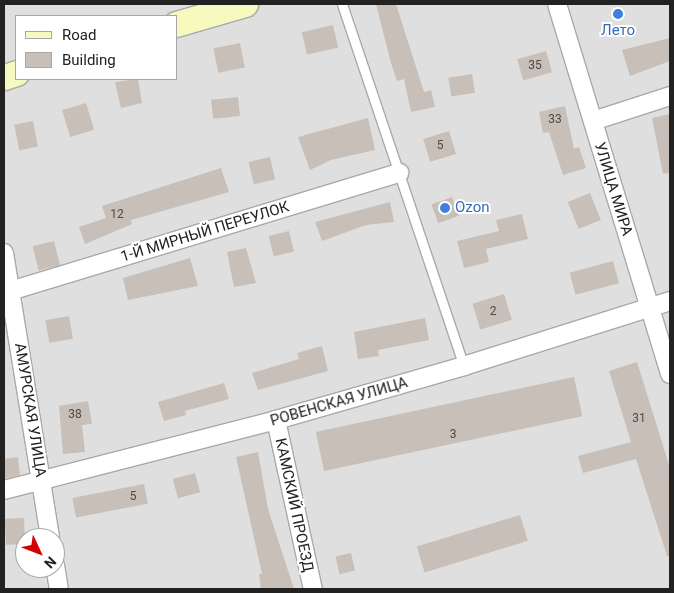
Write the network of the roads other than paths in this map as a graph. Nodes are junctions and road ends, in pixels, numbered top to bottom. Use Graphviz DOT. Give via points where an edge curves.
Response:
graph roads {
  1 [pos="245,4"];
  2 [pos="342,4"];
  3 [pos="557,4"];
  4 [pos="178,23"];
  5 [pos="670,96"];
  6 [pos="593,121"];
  7 [pos="399,173"];
  8 [pos="4,253"];
  9 [pos="10,292"];
  10 [pos="670,300"];
  11 [pos="649,307"];
  12 [pos="464,366"];
  13 [pos="670,374"];
  14 [pos="276,420"];
  15 [pos="41,482"];
  16 [pos="4,490"];
  17 [pos="48,528"];
  18 [pos="313,589"];
  1 -- 4 [label="street"];
  2 -- 7 [label="lane"];
  3 -- 6 [label="street, УЛИЦА МИРА"];
  5 -- 6 [label="street"];
  6 -- 11 [label="street, УЛИЦА МИРА"];
  7 -- 9 [label="street, 1-Й МИРНЫЙ ПЕРЕУЛОК"];
  7 -- 12 [label="lane"];
  8 -- 9 [label="street, АМУРСКАЯ УЛИЦА"];
  9 -- 15 [label="street, АМУРСКАЯ УЛИЦА"];
  10 -- 11 [label="street, РОВЕНСКАЯ УЛИЦА"];
  11 -- 12 [label="street, РОВЕНСКАЯ УЛИЦА"];
  11 -- 13 [label="street, УЛИЦА МИРА"];
  12 -- 14 [label="street, РОВЕНСКАЯ УЛИЦА"];
  14 -- 15 [label="street, РОВЕНСКАЯ УЛИЦА"];
  14 -- 18 [label="street, КАМСКИЙ ПРОЕЗД"];
  15 -- 16 [label="street, РОВЕНСКАЯ УЛИЦА"];
  15 -- 17 [label="street, АМУРСКАЯ УЛИЦА"];
}
